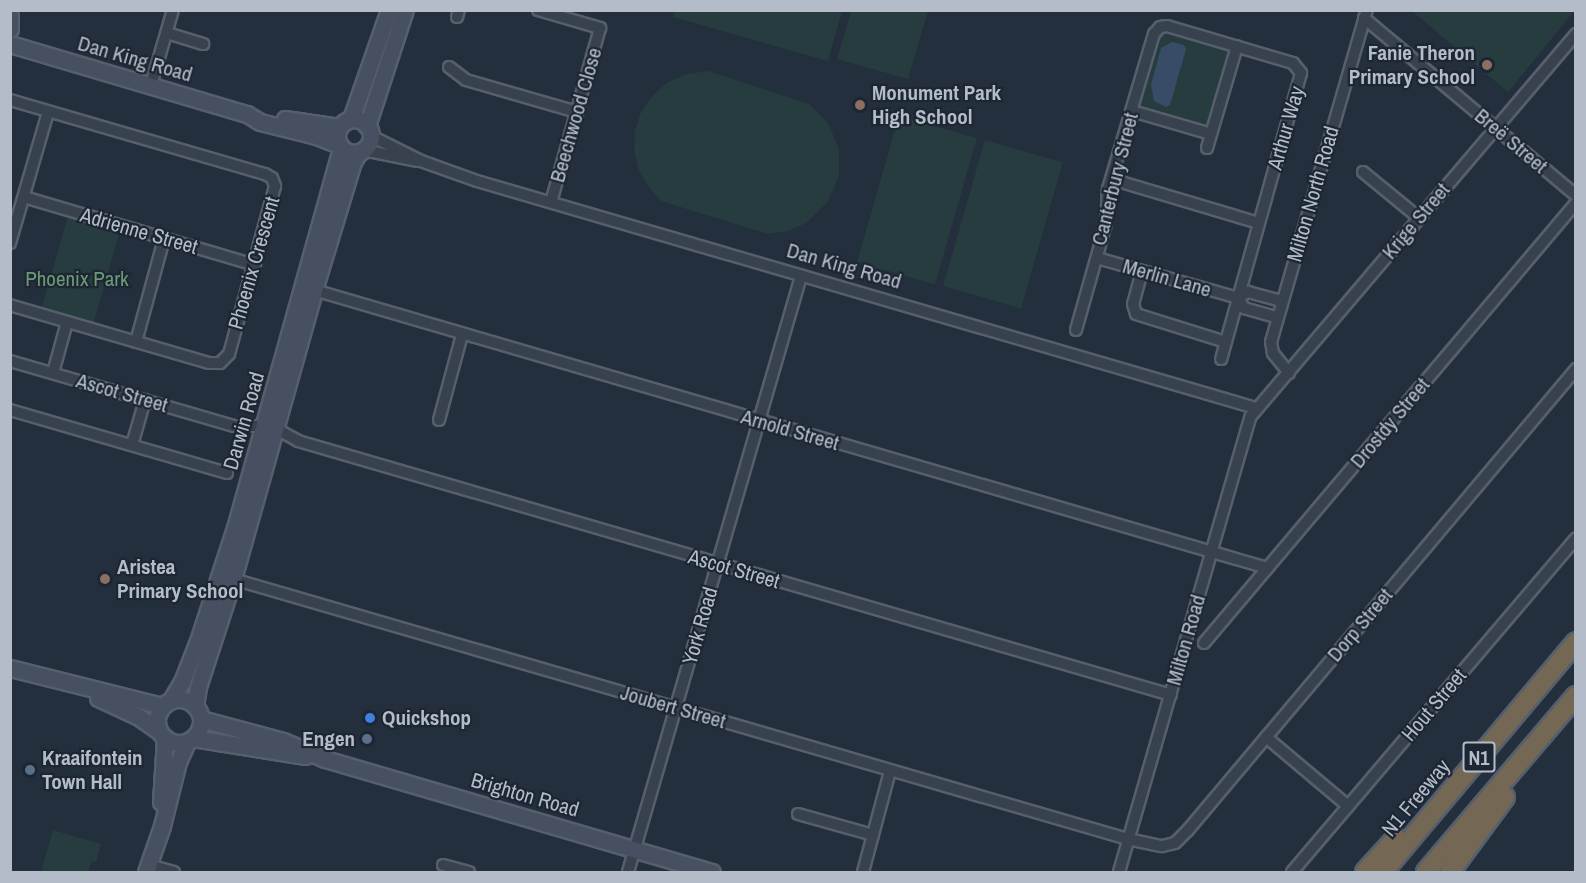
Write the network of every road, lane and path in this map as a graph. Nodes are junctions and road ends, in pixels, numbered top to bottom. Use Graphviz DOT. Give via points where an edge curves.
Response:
graph roads {
  1 [pos="173,10"];
  2 [pos="389,10"];
  3 [pos="405,10"];
  4 [pos="538,10"];
  5 [pos="1366,14"];
  6 [pos="10,16"];
  7 [pos="10,28"];
  8 [pos="1157,29"];
  9 [pos="167,33"];
  10 [pos="1575,34"];
  11 [pos="10,44"];
  12 [pos="203,44"];
  13 [pos="1237,46"];
  14 [pos="449,67"];
  15 [pos="151,85"];
  16 [pos="10,100"];
  17 [pos="1132,111"];
  18 [pos="48,112"];
  19 [pos="577,112"];
  20 [pos="247,114"];
  21 [pos="345,123"];
  22 [pos="1495,128"];
  23 [pos="1211,134"];
  24 [pos="365,141"];
  25 [pos="340,147"];
  26 [pos="1207,148"];
  27 [pos="421,161"];
  28 [pos="1363,172"];
  29 [pos="1111,179"];
  30 [pos="1575,195"];
  31 [pos="24,197"];
  32 [pos="551,202"];
  33 [pos="1575,203"];
  34 [pos="1419,218"];
  35 [pos="1260,223"];
  36 [pos="164,240"];
  37 [pos="10,243"];
  38 [pos="1096,258"];
  39 [pos="255,265"];
  40 [pos="1142,271"];
  41 [pos="801,276"];
  42 [pos="314,290"];
  43 [pos="1238,298"];
  44 [pos="1282,301"];
  45 [pos="10,305"];
  46 [pos="1278,318"];
  47 [pos="67,322"];
  48 [pos="1076,330"];
  49 [pos="462,335"];
  50 [pos="135,342"];
  51 [pos="1226,342"];
  52 [pos="1221,359"];
  53 [pos="10,361"];
  54 [pos="1575,369"];
  55 [pos="53,373"];
  56 [pos="1289,373"];
  57 [pos="145,400"];
  58 [pos="1256,408"];
  59 [pos="10,410"];
  60 [pos="438,420"];
  61 [pos="759,421"];
  62 [pos="270,425"];
  63 [pos="234,426"];
  64 [pos="298,441"];
  65 [pos="265,444"];
  66 [pos="132,445"];
  67 [pos="227,472"];
  68 [pos="1575,538"];
  69 [pos="1211,552"];
  70 [pos="717,564"];
  71 [pos="1267,568"];
  72 [pos="226,577"];
  73 [pos="1575,642"];
  74 [pos="1204,643"];
  75 [pos="10,668"];
  76 [pos="68,684"];
  77 [pos="1171,695"];
  78 [pos="1571,701"];
  79 [pos="167,703"];
  80 [pos="1523,703"];
  81 [pos="677,708"];
  82 [pos="198,712"];
  83 [pos="162,735"];
  84 [pos="1266,737"];
  85 [pos="190,740"];
  86 [pos="325,759"];
  87 [pos="890,771"];
  88 [pos="1348,806"];
  89 [pos="798,814"];
  90 [pos="873,835"];
  91 [pos="1128,839"];
  92 [pos="155,844"];
  93 [pos="635,850"];
  94 [pos="443,865"];
  95 [pos="147,869"];
  96 [pos="174,873"];
  97 [pos="469,873"];
  98 [pos="628,873"];
  99 [pos="712,873"];
  100 [pos="862,873"];
  101 [pos="1119,873"];
  102 [pos="1292,873"];
  103 [pos="1365,873"];
  104 [pos="1383,873"];
  105 [pos="1426,873"];
  106 [pos="1449,873"];
  1 -- 9 [label="street"];
  2 -- 21 [label="street"];
  3 -- 24 [label="street, Darwin Road"];
  4 -- 19 [label="street, Beechwood Close" via="600,28"];
  5 -- 22 [label="street, Breë Street"];
  5 -- 44 [label="street, Milton North Road"];
  6 -- 7 [label="street"];
  8 -- 13 [label="street, Arthur Way" via="1167,26"];
  8 -- 17 [label="street, Canterbury Street"];
  9 -- 12 [label="street"];
  9 -- 15 [label="street"];
  10 -- 22 [label="street, Krige Street"];
  11 -- 15 [label="street, Dan King Road"];
  13 -- 23 [label="street"];
  13 -- 35 [label="street, Arthur Way" via="1293,63 1301,73"];
  14 -- 19 [label="street" via="466,80"];
  15 -- 20 [label="street, Dan King Road"];
  16 -- 18 [label="street, Phoenix Crescent"];
  17 -- 23 [label="street"];
  17 -- 29 [label="street, Canterbury Street"];
  18 -- 31 [label="street"];
  18 -- 39 [label="street, Phoenix Crescent" via="268,176 274,182 275,192"];
  19 -- 32 [label="street, Beechwood Close"];
  20 -- 21 [label="street, Dan King Road"];
  20 -- 25 [label="street, Dan King Road" via="260,122 316,136"];
  21 -- 24 [label="street" via="358,120"];
  21 -- 25 [label="street" via="336,134"];
  22 -- 30 [label="street, Breë Street"];
  22 -- 34 [label="street, Krige Street"];
  23 -- 26 [label="street"];
  24 -- 25 [label="street" via="348,152"];
  24 -- 27 [label="street, Dan King Road"];
  24 -- 27 [label="street, Dan King Road"];
  24 -- 42 [label="street, Darwin Road" via="353,162"];
  25 -- 62 [label="street, Darwin Road"];
  27 -- 32 [label="street, Dan King Road"];
  28 -- 34 [label="street"];
  29 -- 35 [label="street"];
  29 -- 38 [label="street, Canterbury Street" via="1106,224"];
  31 -- 36 [label="street, Adrienne Street"];
  31 -- 37 [label="street"];
  32 -- 41 [label="street, Dan King Road"];
  33 -- 71 [label="street, Drostdy Street"];
  34 -- 56 [label="street, Krige Street"];
  35 -- 43 [label="street, Arthur Way"];
  36 -- 39 [label="street, Adrienne Street"];
  36 -- 50 [label="street"];
  38 -- 40 [label="street, Merlin Lane"];
  38 -- 48 [label="street, Canterbury Street"];
  39 -- 50 [label="street, Phoenix Crescent" via="224,361 209,363"];
  40 -- 43 [label="street, Merlin Lane"];
  40 -- 51 [label="street" via="1133,304 1136,314"];
  41 -- 58 [label="street, Dan King Road"];
  41 -- 61 [label="street, York Road"];
  42 -- 49 [label="street, Arnold Street"];
  42 -- 62 [label="street, Darwin Road"];
  43 -- 44 [label="street, Merlin Lane" via="1248,292"];
  43 -- 46 [label="street, Merlin Lane" via="1244,308"];
  43 -- 51 [label="street, Arthur Way"];
  44 -- 46 [label="street, Milton North Road"];
  45 -- 47 [label="street, Phoenix Crescent"];
  46 -- 56 [label="street, Milton North Road" via="1271,346"];
  47 -- 50 [label="street, Phoenix Crescent"];
  47 -- 55 [label="street"];
  49 -- 60 [label="street"];
  49 -- 61 [label="street, Arnold Street"];
  51 -- 52 [label="street, Arthur Way"];
  53 -- 55 [label="street, Ascot Street"];
  54 -- 84 [label="street, Dorp Street"];
  55 -- 57 [label="street, Ascot Street"];
  56 -- 58 [label="street, Krige Street"];
  57 -- 63 [label="street, Ascot Street"];
  57 -- 66 [label="street"];
  58 -- 69 [label="street, Milton Road"];
  59 -- 66 [label="street"];
  61 -- 69 [label="street, Arnold Street"];
  61 -- 70 [label="street, York Road"];
  62 -- 63 [label="street, Ascot Street"];
  62 -- 64 [label="street, Ascot Street"];
  62 -- 65 [label="street, Darwin Road"];
  63 -- 65 [label="street, Ascot Street"];
  64 -- 65 [label="street, Ascot Street"];
  64 -- 70 [label="street, Ascot Street"];
  65 -- 72 [label="street, Darwin Road"];
  66 -- 67 [label="street"];
  68 -- 88 [label="street, Hout Street"];
  69 -- 71 [label="street, Arnold Street"];
  69 -- 77 [label="street, Milton Road"];
  70 -- 77 [label="street, Ascot Street"];
  70 -- 81 [label="street, York Road"];
  71 -- 74 [label="street, Drostdy Street"];
  72 -- 79 [label="street, Darwin Road" via="182,682"];
  72 -- 81 [label="street, Joubert Street"];
  72 -- 82 [label="street, Darwin Road" via="198,687"];
  73 -- 80 [label="highway, N1 Freeway / N1"];
  75 -- 76 [label="street"];
  76 -- 79 [label="street"];
  76 -- 83 [label="street" via="139,717"];
  77 -- 91 [label="street, Milton Road"];
  78 -- 105 [label="highway, N1"];
  78 -- 106 [label="highway" via="1548,739"];
  79 -- 82 [label="street" via="184,699"];
  79 -- 83 [label="street" via="157,718"];
  80 -- 103 [label="highway" via="1504,717"];
  80 -- 104 [label="highway, N1 Freeway / N1"];
  81 -- 87 [label="street, Joubert Street"];
  81 -- 93 [label="street, York Road"];
  82 -- 85 [label="street" via="201,726"];
  82 -- 86 [label="street, Brighton Road"];
  83 -- 85 [label="street" via="180,744"];
  83 -- 92 [label="street"];
  84 -- 88 [label="street"];
  84 -- 91 [label="street, Dorp Street" via="1180,839 1162,846"];
  85 -- 86 [label="street, Brighton Road"];
  85 -- 92 [label="street" via="178,762"];
  86 -- 93 [label="street, Brighton Road"];
  87 -- 90 [label="street"];
  87 -- 91 [label="street, Joubert Street"];
  88 -- 102 [label="street, Hout Street"];
  89 -- 90 [label="street"];
  90 -- 100 [label="street"];
  91 -- 101 [label="street, Milton Road"];
  92 -- 95 [label="street"];
  93 -- 98 [label="street, York Road"];
  93 -- 99 [label="street, Brighton Road"];
  94 -- 97 [label="street"];
  95 -- 96 [label="street"];
}
